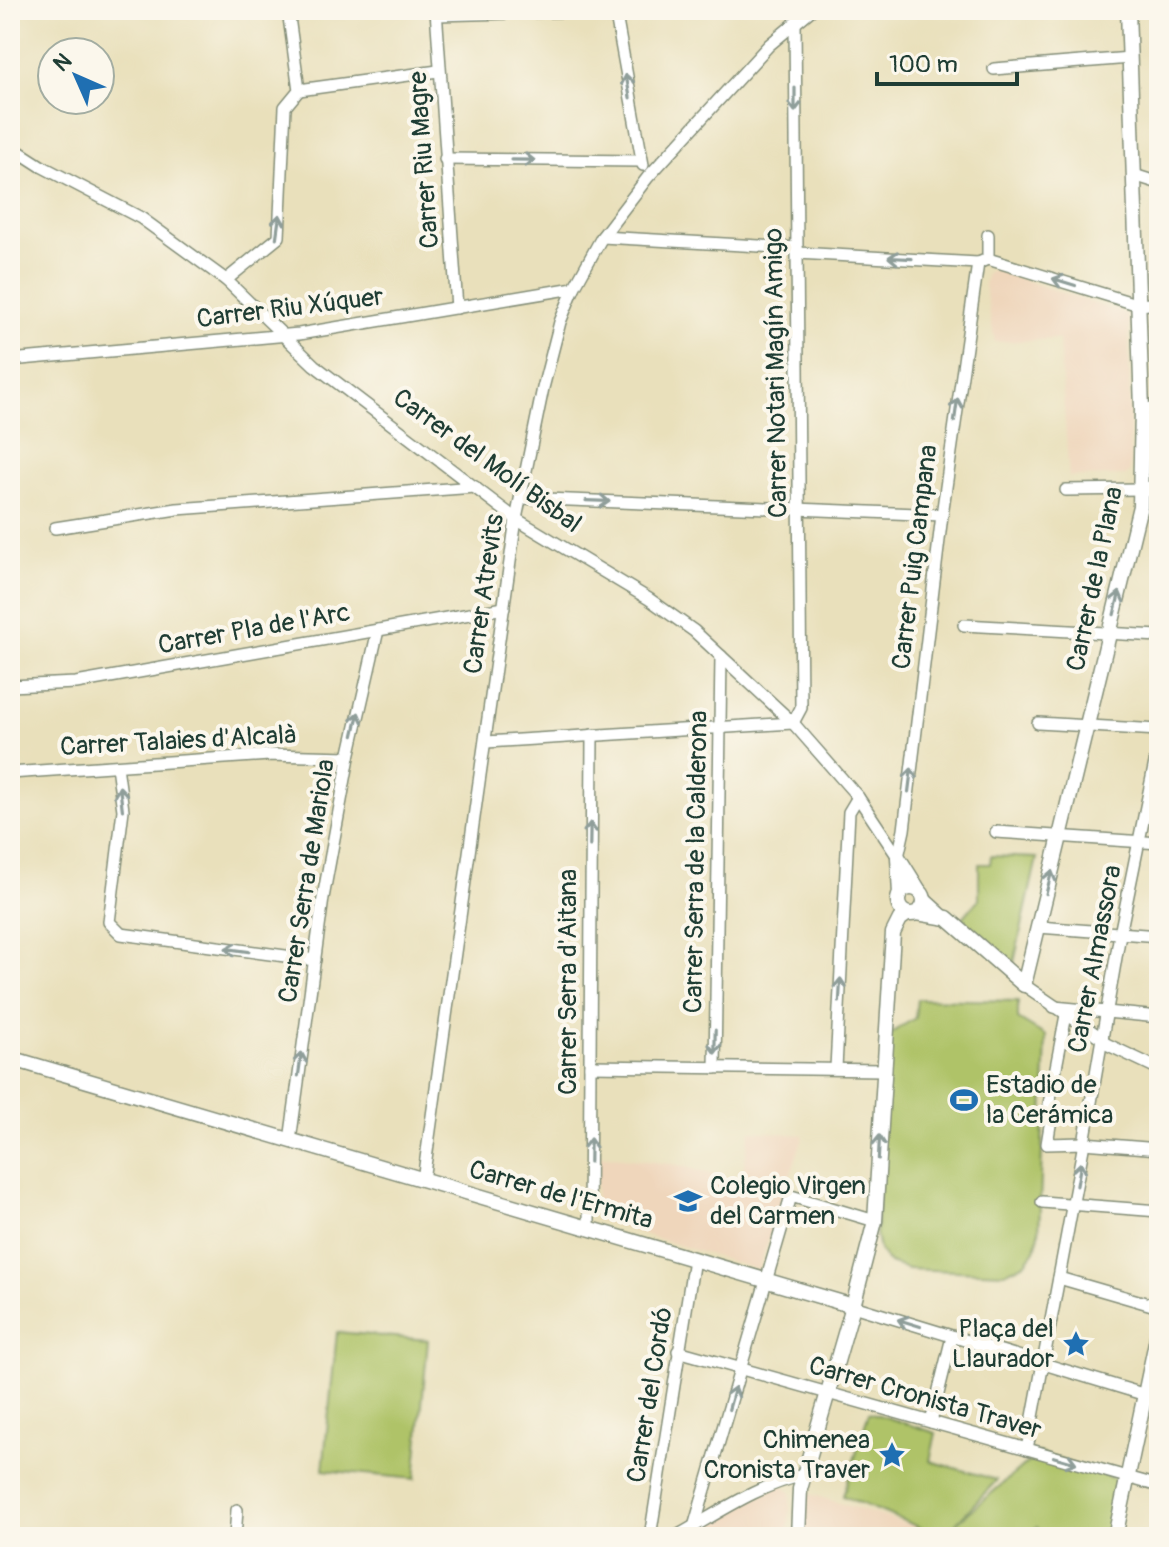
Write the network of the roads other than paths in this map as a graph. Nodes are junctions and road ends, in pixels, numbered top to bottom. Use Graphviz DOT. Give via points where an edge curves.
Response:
graph roads {
  1 [pos="288,10"];
  2 [pos="615,10"];
  3 [pos="811,10"];
  4 [pos="1128,10"];
  5 [pos="436,12"];
  6 [pos="795,22"];
  7 [pos="1130,58"];
  8 [pos="994,69"];
  9 [pos="438,71"];
  10 [pos="299,90"];
  11 [pos="10,146"];
  12 [pos="445,159"];
  13 [pos="641,161"];
  14 [pos="1134,175"];
  15 [pos="648,177"];
  16 [pos="1159,183"];
  17 [pos="988,235"];
  18 [pos="602,237"];
  19 [pos="797,250"];
  20 [pos="983,261"];
  21 [pos="226,280"];
  22 [pos="574,288"];
  23 [pos="1159,303"];
  24 [pos="1139,305"];
  25 [pos="457,308"];
  26 [pos="282,334"];
  27 [pos="10,360"];
  28 [pos="1159,408"];
  29 [pos="1142,409"];
  30 [pos="475,487"];
  31 [pos="1141,489"];
  32 [pos="1159,489"];
  33 [pos="1066,490"];
  34 [pos="521,498"];
  35 [pos="799,509"];
  36 [pos="942,515"];
  37 [pos="516,519"];
  38 [pos="55,528"];
  39 [pos="504,608"];
  40 [pos="964,625"];
  41 [pos="378,630"];
  42 [pos="1109,633"];
  43 [pos="1159,636"];
  44 [pos="721,656"];
  45 [pos="10,686"];
  46 [pos="793,723"];
  47 [pos="1038,723"];
  48 [pos="1087,725"];
  49 [pos="720,728"];
  50 [pos="1159,730"];
  51 [pos="592,735"];
  52 [pos="486,742"];
  53 [pos="1159,743"];
  54 [pos="349,757"];
  55 [pos="117,766"];
  56 [pos="10,773"];
  57 [pos="858,797"];
  58 [pos="996,832"];
  59 [pos="1060,836"];
  60 [pos="1140,842"];
  61 [pos="1159,843"];
  62 [pos="898,857"];
  63 [pos="900,894"];
  64 [pos="921,894"];
  65 [pos="912,914"];
  66 [pos="947,918"];
  67 [pos="1038,927"];
  68 [pos="1120,934"];
  69 [pos="1159,936"];
  70 [pos="315,960"];
  71 [pos="1024,985"];
  72 [pos="1054,1007"];
  73 [pos="1107,1010"];
  74 [pos="1066,1015"];
  75 [pos="1159,1017"];
  76 [pos="1102,1041"];
  77 [pos="10,1058"];
  78 [pos="590,1066"];
  79 [pos="715,1068"];
  80 [pos="836,1068"];
  81 [pos="1159,1069"];
  82 [pos="883,1070"];
  83 [pos="290,1141"];
  84 [pos="1084,1143"];
  85 [pos="1159,1149"];
  86 [pos="423,1180"];
  87 [pos="1042,1202"];
  88 [pos="1073,1204"];
  89 [pos="1159,1211"];
  90 [pos="875,1221"];
  91 [pos="589,1228"];
  92 [pos="694,1259"];
  93 [pos="1059,1278"];
  94 [pos="766,1281"];
  95 [pos="853,1306"];
  96 [pos="1159,1307"];
  97 [pos="1159,1328"];
  98 [pos="952,1337"];
  99 [pos="1157,1350"];
  100 [pos="678,1351"];
  101 [pos="1043,1365"];
  102 [pos="740,1369"];
  103 [pos="828,1393"];
  104 [pos="1152,1398"];
  105 [pos="931,1422"];
  106 [pos="1027,1449"];
  107 [pos="804,1475"];
  108 [pos="1127,1478"];
  109 [pos="1159,1486"];
  110 [pos="237,1510"];
  111 [pos="694,1527"];
  112 [pos="235,1537"];
  113 [pos="650,1537"];
  114 [pos="675,1537"];
  115 [pos="798,1537"];
  116 [pos="1115,1537"];
  1 -- 10 [label="street"];
  2 -- 5 [label="street"];
  13 -- 2 [label="street, one-way"];
  3 -- 6 [label="street, Carrer Atrevits"];
  4 -- 7 [label="main road, Carrer de la Plana"];
  5 -- 9 [label="street, Carrer Riu Magre"];
  6 -- 15 [label="street, Carrer Atrevits"];
  6 -- 19 [label="street, Carrer Notari Magín Amigo, one-way"];
  7 -- 8 [label="street"];
  7 -- 14 [label="main road, Carrer de la Plana"];
  9 -- 10 [label="street"];
  9 -- 12 [label="street, Carrer Riu Magre"];
  21 -- 10 [label="street, one-way" via="279,237 285,107"];
  11 -- 21 [label="street, Carrer del Molí Bisbal" via="141,218"];
  12 -- 13 [label="street, one-way"];
  12 -- 25 [label="street, Carrer Riu Magre"];
  13 -- 15 [label="street"];
  14 -- 16 [label="street"];
  14 -- 24 [label="main road, Carrer de la Plana"];
  15 -- 18 [label="street, Carrer Atrevits"];
  17 -- 20 [label="street, Carrer Puig Campana"];
  18 -- 19 [label="street"];
  18 -- 22 [label="street, Carrer Atrevits"];
  20 -- 19 [label="street, one-way"];
  19 -- 35 [label="street, Carrer Notari Magín Amigo"];
  24 -- 20 [label="street, one-way"];
  36 -- 20 [label="street, Carrer Puig Campana, one-way"];
  21 -- 26 [label="street, Carrer del Molí Bisbal"];
  22 -- 25 [label="street, Carrer Riu Xúquer"];
  22 -- 34 [label="street, Carrer Atrevits" via="543,388"];
  23 -- 24 [label="street"];
  24 -- 29 [label="main road, Carrer de la Plana"];
  25 -- 26 [label="street, Carrer Riu Xúquer"];
  26 -- 27 [label="street, Carrer Riu Xúquer"];
  26 -- 30 [label="street, Carrer del Molí Bisbal" via="314,365"];
  28 -- 29 [label="street"];
  29 -- 31 [label="main road, Carrer de la Plana"];
  30 -- 37 [label="street, Carrer del Molí Bisbal"];
  30 -- 38 [label="street" via="177,509"];
  31 -- 32 [label="main road"];
  31 -- 33 [label="street"];
  42 -- 31 [label="main road, Carrer de la Plana, one-way"];
  34 -- 35 [label="street, one-way"];
  34 -- 37 [label="street, Carrer Atrevits"];
  35 -- 36 [label="street"];
  35 -- 46 [label="street, Carrer Notari Magín Amigo" via="801,708"];
  62 -- 36 [label="street, Carrer Puig Campana, one-way"];
  37 -- 39 [label="street, Carrer Atrevits"];
  37 -- 44 [label="street, Carrer del Molí Bisbal" via="649,599"];
  39 -- 41 [label="street, Carrer Pla de l'Arc"];
  39 -- 52 [label="street, Carrer Atrevits"];
  40 -- 42 [label="street"];
  41 -- 45 [label="street, Carrer Pla de l'Arc" via="76,683"];
  54 -- 41 [label="street, Carrer Serra de Mariola, one-way"];
  42 -- 43 [label="street"];
  42 -- 48 [label="main road, Carrer de la Plana"];
  44 -- 46 [label="street, Carrer del Molí Bisbal"];
  44 -- 49 [label="street, Carrer Serra de la Calderona"];
  46 -- 49 [label="street"];
  46 -- 57 [label="street, Carrer del Molí Bisbal"];
  47 -- 48 [label="street"];
  48 -- 50 [label="street"];
  48 -- 59 [label="main road, Carrer de la Plana"];
  49 -- 51 [label="street"];
  49 -- 79 [label="street, Carrer Serra de la Calderona, one-way"];
  51 -- 52 [label="street"];
  78 -- 51 [label="street, Carrer Serra d'Aitana, one-way"];
  52 -- 86 [label="street, Carrer Atrevits"];
  53 -- 60 [label="street, Carrer Almassora"];
  54 -- 55 [label="street, Carrer Talaies d'Alcalà" via="269,755"];
  54 -- 70 [label="street, Carrer Serra de Mariola"];
  55 -- 56 [label="street, Carrer Talaies d'Alcalà"];
  70 -- 55 [label="street, one-way" via="121,934 109,922 123,810"];
  57 -- 62 [label="street, Carrer del Molí Bisbal"];
  80 -- 57 [label="street, one-way" via="849,812"];
  58 -- 59 [label="street"];
  59 -- 60 [label="street"];
  67 -- 59 [label="main road, Carrer de la Plana, one-way"];
  60 -- 61 [label="street"];
  60 -- 68 [label="street, Carrer Almassora"];
  62 -- 63 [label="main road"];
  62 -- 64 [label="main road, Carrer del Molí Bisbal"];
  63 -- 64 [label="main road" via="906,889"];
  63 -- 65 [label="main road" via="899,906"];
  64 -- 65 [label="main road" via="923,907"];
  64 -- 66 [label="street, Carrer del Molí Bisbal"];
  65 -- 66 [label="main road"];
  65 -- 82 [label="main road" via="900,919 893,933"];
  66 -- 71 [label="main road, Carrer del Molí Bisbal"];
  67 -- 68 [label="street"];
  67 -- 71 [label="main road, Carrer de la Plana"];
  68 -- 69 [label="street"];
  68 -- 73 [label="street, Carrer Almassora"];
  83 -- 70 [label="street, Carrer Serra de Mariola, one-way"];
  71 -- 72 [label="street, Carrer del Molí Bisbal"];
  72 -- 73 [label="street"];
  72 -- 74 [label="street, Carrer del Molí Bisbal"];
  73 -- 75 [label="street"];
  73 -- 76 [label="street, Carrer Almassora"];
  74 -- 76 [label="street, Carrer del Molí Bisbal"];
  74 -- 84 [label="street" via="1047,1144"];
  76 -- 81 [label="street, Carrer del Molí Bisbal"];
  76 -- 84 [label="street, Carrer Almassora"];
  77 -- 83 [label="main road, Carrer de l'Ermita"];
  78 -- 79 [label="street"];
  91 -- 78 [label="street, Carrer Serra d'Aitana, one-way"];
  79 -- 80 [label="street"];
  80 -- 82 [label="street"];
  90 -- 82 [label="main road, one-way"];
  83 -- 86 [label="main road, Carrer de l'Ermita"];
  84 -- 85 [label="street"];
  88 -- 84 [label="street, Carrer Almassora, one-way"];
  86 -- 91 [label="main road, Carrer de l'Ermita"];
  87 -- 88 [label="street"];
  88 -- 89 [label="street"];
  88 -- 93 [label="street, Carrer Almassora"];
  90 -- 94 [label="street" via="791,1196"];
  90 -- 95 [label="main road"];
  91 -- 92 [label="main road, Carrer de l'Ermita"];
  92 -- 94 [label="main road, Carrer de l'Ermita"];
  92 -- 100 [label="street, Carrer del Cordó"];
  93 -- 96 [label="street"];
  93 -- 101 [label="street"];
  94 -- 95 [label="main road, Carrer de l'Ermita"];
  94 -- 102 [label="street"];
  98 -- 95 [label="street, Carrer de l'Ermita, one-way"];
  95 -- 103 [label="main road"];
  97 -- 99 [label="main road"];
  98 -- 101 [label="street, Carrer de l'Ermita"];
  98 -- 105 [label="street"];
  99 -- 104 [label="main road"];
  100 -- 102 [label="street, Carrer Cronista Traver"];
  100 -- 113 [label="street, Carrer del Cordó"];
  101 -- 104 [label="street, Carrer de l'Ermita"];
  101 -- 106 [label="street"];
  102 -- 103 [label="street, Carrer Cronista Traver"];
  111 -- 102 [label="street, one-way"];
  103 -- 105 [label="street, Carrer Cronista Traver"];
  103 -- 107 [label="main road"];
  104 -- 108 [label="main road"];
  105 -- 106 [label="street, Carrer Cronista Traver"];
  106 -- 108 [label="street, Carrer Cronista Traver, one-way"];
  107 -- 111 [label="street" via="779,1480"];
  107 -- 115 [label="main road"];
  108 -- 109 [label="street, Carrer Cronista Traver"];
  108 -- 116 [label="main road"];
  110 -- 112 [label="street"];
  111 -- 114 [label="street"];
}
